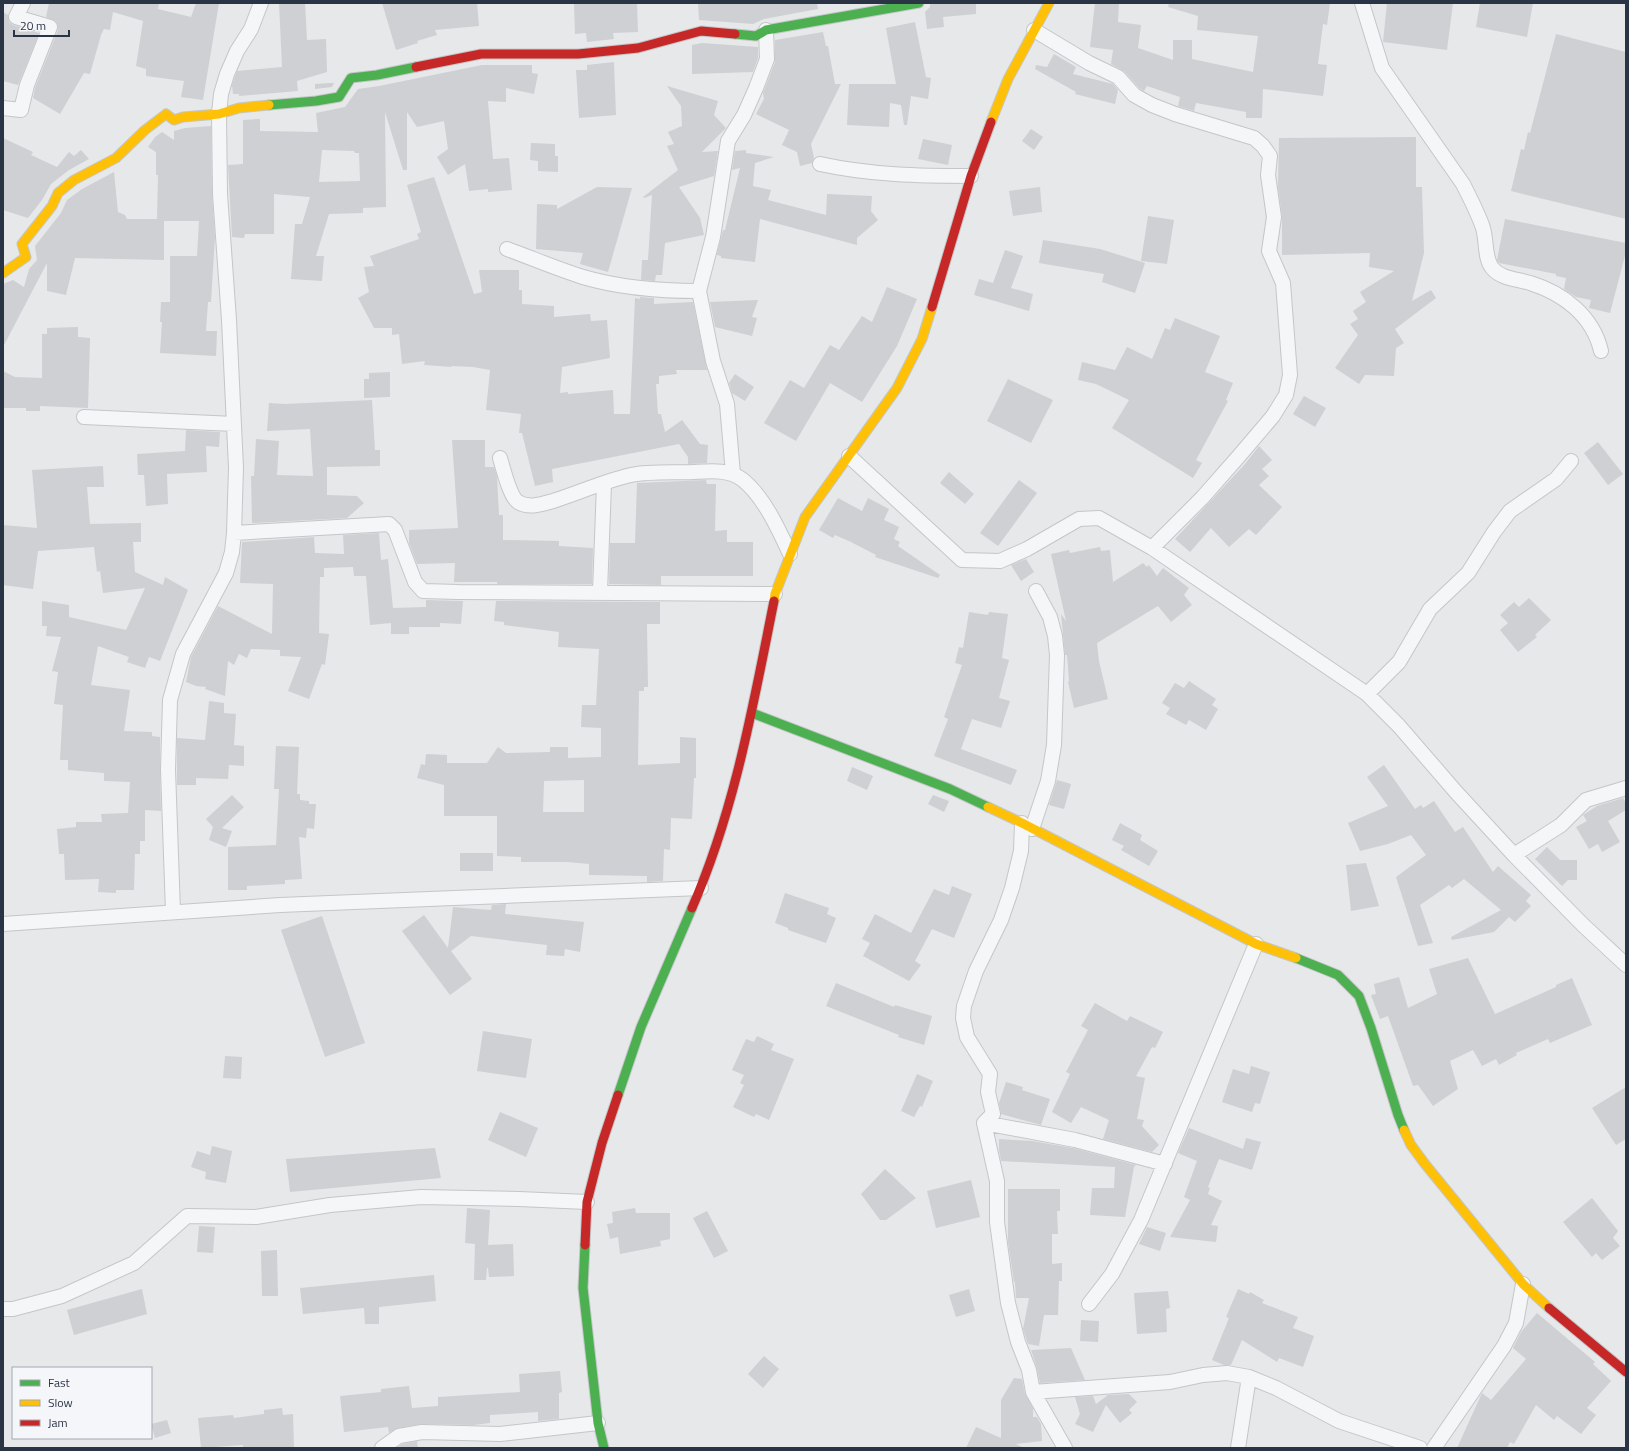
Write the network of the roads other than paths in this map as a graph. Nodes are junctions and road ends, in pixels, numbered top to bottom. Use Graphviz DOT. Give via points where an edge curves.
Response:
graph roads {
  1 [pos="23,3"];
  2 [pos="260,3"];
  3 [pos="918,3"];
  4 [pos="1050,3"];
  5 [pos="1362,3"];
  6 [pos="766,30"];
  7 [pos="1034,30"];
  8 [pos="3,108"];
  9 [pos="220,114"];
  10 [pos="820,164"];
  11 [pos="971,176"];
  12 [pos="507,249"];
  13 [pos="3,274"];
  14 [pos="699,291"];
  15 [pos="1602,351"];
  16 [pos="84,417"];
  17 [pos="234,424"];
  18 [pos="849,456"];
  19 [pos="500,458"];
  20 [pos="1571,461"];
  21 [pos="733,474"];
  22 [pos="604,484"];
  23 [pos="234,533"];
  24 [pos="1152,548"];
  25 [pos="790,554"];
  26 [pos="1036,591"];
  27 [pos="600,592"];
  28 [pos="775,594"];
  29 [pos="1367,694"];
  30 [pos="752,713"];
  31 [pos="1626,788"];
  32 [pos="1027,826"];
  33 [pos="1514,855"];
  34 [pos="701,888"];
  35 [pos="173,912"];
  36 [pos="3,924"];
  37 [pos="1256,944"];
  38 [pos="1626,964"];
  39 [pos="984,1124"];
  40 [pos="1165,1164"];
  41 [pos="587,1202"];
  42 [pos="1523,1284"];
  43 [pos="1089,1304"];
  44 [pos="3,1309"];
  45 [pos="1626,1372"];
  46 [pos="1249,1377"];
  47 [pos="1033,1392"];
  48 [pos="598,1422"];
  49 [pos="382,1448"];
  50 [pos="604,1448"];
  51 [pos="1065,1448"];
  52 [pos="1238,1448"];
  53 [pos="1420,1448"];
  54 [pos="1434,1448"];
  1 -- 8 [label="street" via="16,17 50,27 27,85 21,110"];
  2 -- 9 [label="street" via="251,29 227,74 221,94"];
  3 -- 6 [label="street"];
  4 -- 7 [label="street"];
  5 -- 15 [label="street" via="1382,68 1473,204 1483,230 1492,267 1499,275 1550,290 1572,304 1589,323"];
  6 -- 9 [label="street" via="756,36 701,31 638,48 578,54 481,54 351,78 339,97 239,108"];
  6 -- 14 [label="street" via="764,66 744,115 728,141 713,237"];
  7 -- 11 [label="street" via="1008,78"];
  7 -- 24 [label="street" via="1118,77 1134,94 1152,105 1254,138 1270,156 1268,175 1274,217 1269,251 1283,283 1290,375 1286,394 1272,416 1239,456"];
  9 -- 13 [label="street" via="174,120 166,114 116,158 74,180 58,193 52,206 22,244 26,257"];
  9 -- 17 [label="street" via="220,194"];
  10 -- 11 [label="street" via="876,173"];
  11 -- 18 [label="street" via="922,339 897,388"];
  12 -- 14 [label="street" via="583,277 623,286 666,291"];
  14 -- 21 [label="street" via="713,361 727,404"];
  16 -- 17 [label="street"];
  17 -- 23 [label="street"];
  18 -- 24 [label="street" via="962,560 1000,561 1027,550 1079,519 1099,518"];
  18 -- 25 [label="street" via="805,518"];
  19 -- 22 [label="street" via="516,501 524,505 535,506"];
  20 -- 29 [label="street" via="1556,479 1510,510 1468,573 1430,609 1399,662"];
  21 -- 22 [label="street" via="717,471 651,473 632,475"];
  21 -- 25 [label="street" via="744,481 759,498 776,524"];
  22 -- 27 [label="street"];
  23 -- 27 [label="street" via="389,524 395,530 415,582 423,591"];
  23 -- 35 [label="street" via="226,573 183,654 170,700 168,770"];
  24 -- 29 [label="street"];
  25 -- 28 [label="street"];
  26 -- 32 [label="street" via="1050,617 1055,636 1057,655 1054,745 1048,781"];
  27 -- 28 [label="street"];
  28 -- 30 [label="street"];
  29 -- 33 [label="street" via="1399,726"];
  30 -- 32 [label="street" via="950,789"];
  30 -- 34 [label="street" via="730,804"];
  31 -- 33 [label="street" via="1586,800 1561,825"];
  32 -- 37 [label="street"];
  32 -- 39 [label="street" via="1012,888 1001,920 976,971 964,1006 967,1037 990,1074 988,1092 993,1114"];
  33 -- 38 [label="street" via="1583,925"];
  34 -- 35 [label="street" via="389,900"];
  34 -- 41 [label="street" via="642,1027 602,1143"];
  35 -- 36 [label="street"];
  37 -- 40 [label="street"];
  37 -- 42 [label="street" via="1338,975 1359,996 1398,1115 1412,1145 1457,1205"];
  39 -- 40 [label="street" via="1075,1140"];
  39 -- 47 [label="street" via="997,1181 997,1222 1008,1303 1018,1342 1029,1370"];
  40 -- 43 [label="street" via="1134,1234 1112,1274"];
  41 -- 44 [label="street" via="421,1198 330,1205 256,1217 187,1216 134,1263 62,1296 14,1309"];
  41 -- 48 [label="street" via="583,1288"];
  42 -- 45 [label="street" via="1562,1320"];
  42 -- 54 [label="street" via="1516,1323 1504,1346"];
  46 -- 47 [label="street" via="1227,1373 1170,1382"];
  46 -- 52 [label="street"];
  46 -- 53 [label="street" via="1339,1421"];
  47 -- 51 [label="street"];
  48 -- 49 [label="street" via="500,1434 422,1432 399,1436"];
  48 -- 50 [label="street"];
}
